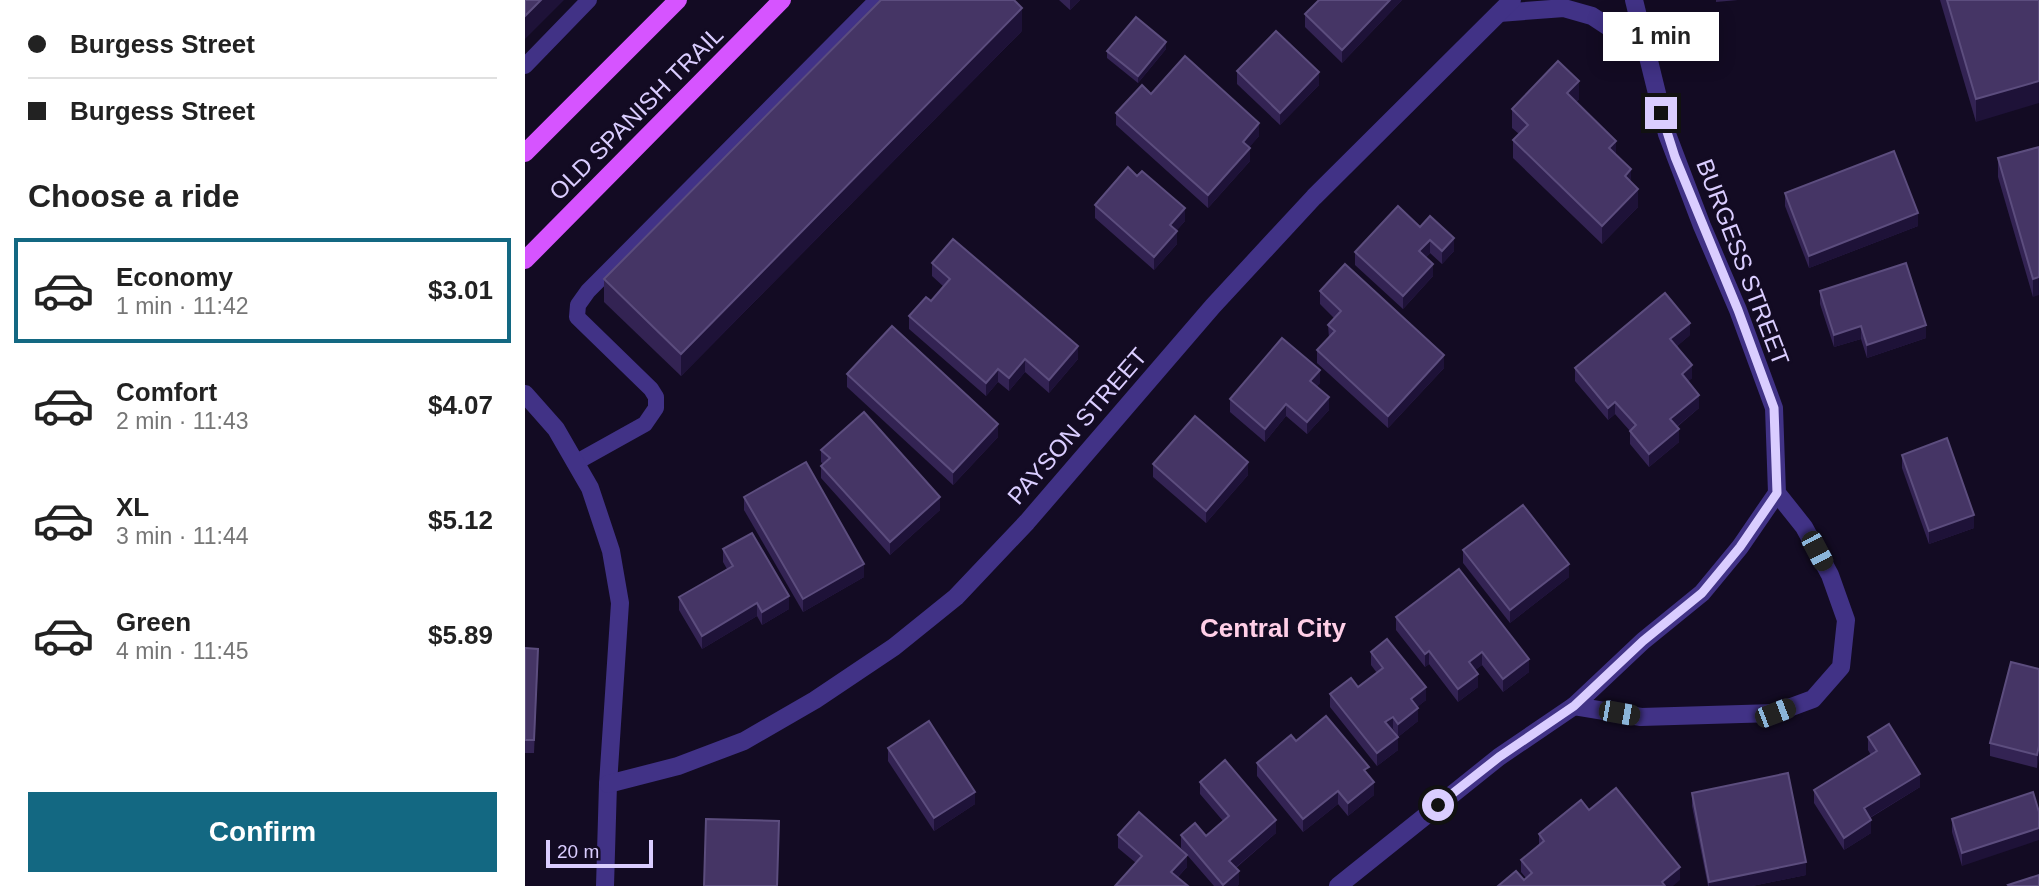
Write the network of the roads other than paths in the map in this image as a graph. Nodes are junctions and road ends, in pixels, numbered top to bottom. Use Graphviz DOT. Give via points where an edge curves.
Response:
graph roads {
  1 [pos="589,0"];
  2 [pos="678,0"];
  3 [pos="782,0"];
  4 [pos="877,0"];
  5 [pos="1634,0"];
  6 [pos="1506,6"];
  7 [pos="1645,51"];
  8 [pos="525,66"];
  9 [pos="525,153"];
  10 [pos="525,260"];
  11 [pos="525,394"];
  12 [pos="575,463"];
  13 [pos="1777,493"];
  14 [pos="1574,706"];
  15 [pos="608,785"];
  16 [pos="605,886"];
  17 [pos="1338,886"];
  1 -- 8 [label="lane"];
  2 -- 9 [label="main road, OLD SPANISH TRAIL"];
  3 -- 10 [label="main road, OLD SPANISH TRAIL"];
  4 -- 12 [label="lane" via="578,305 577,317 651,389 656,408 645,424"];
  5 -- 7 [label="street, BURGESS STREET"];
  6 -- 7 [label="street" via="1564,8 1591,16"];
  6 -- 15 [label="street, PAYSON STREET" via="1314,197 956,597 894,647 744,741"];
  7 -- 13 [label="street, BURGESS STREET" via="1667,134 1774,408"];
  11 -- 12 [label="street" via="556,429"];
  12 -- 15 [label="street" via="590,488 611,551 620,603"];
  13 -- 14 [label="street" via="1702,593"];
  13 -- 14 [label="street" via="1804,527 1830,575 1846,620 1841,667 1813,699 1775,713 1655,717"];
  14 -- 17 [label="street" via="1499,757"];
  15 -- 16 [label="street"];
}
